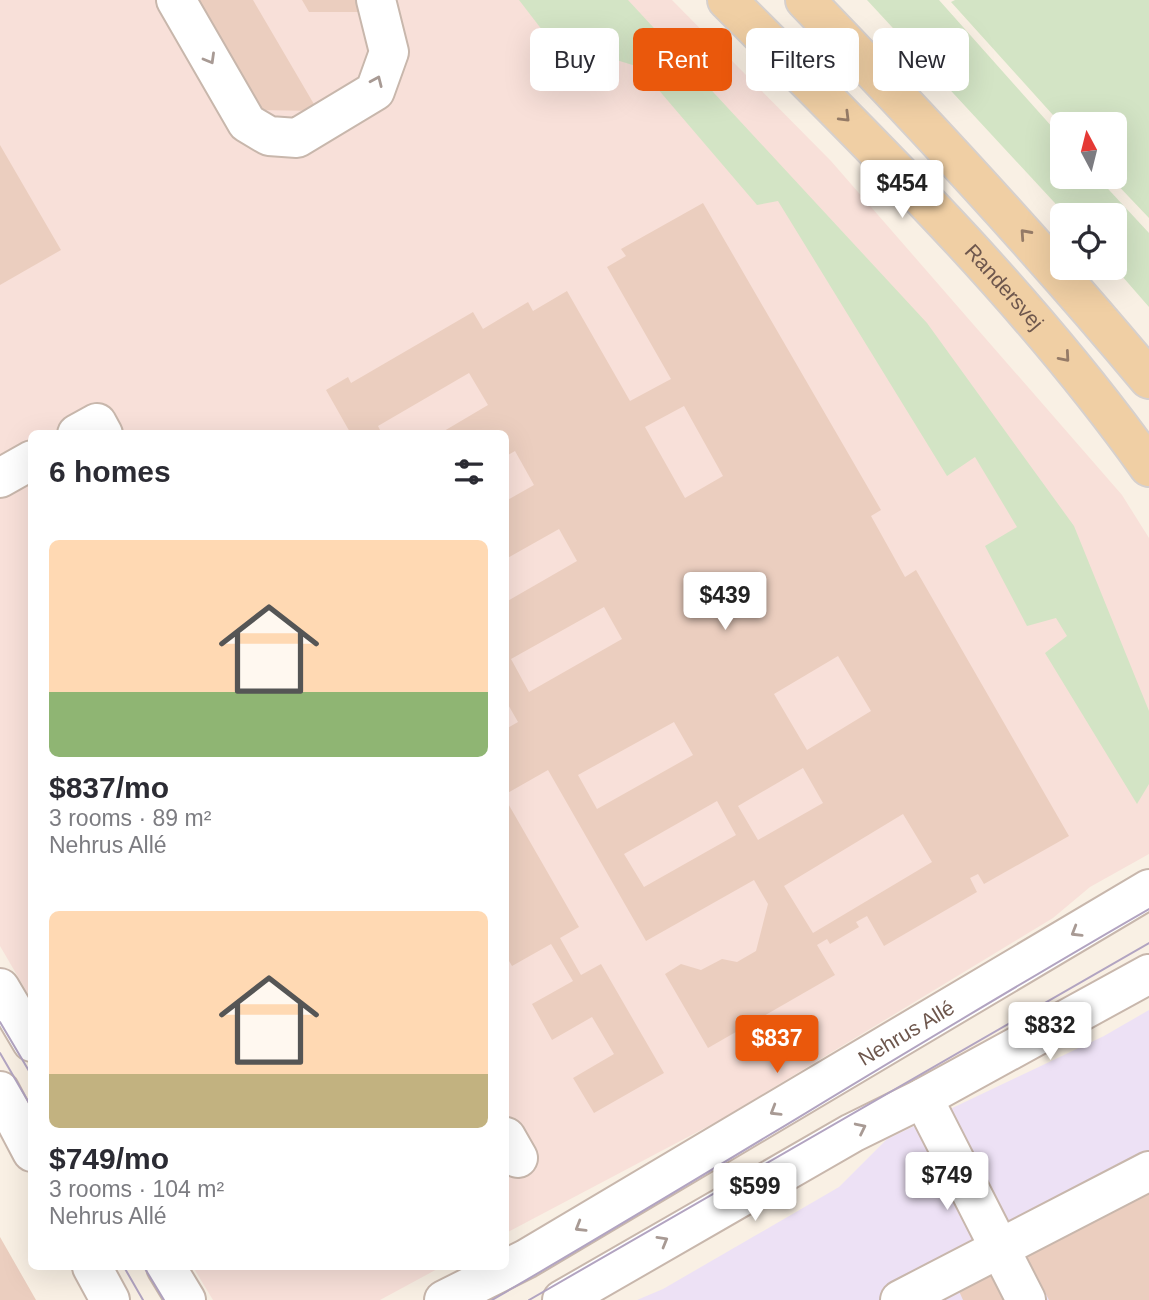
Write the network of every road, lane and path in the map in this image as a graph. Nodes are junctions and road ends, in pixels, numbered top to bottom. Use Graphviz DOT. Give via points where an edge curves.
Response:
graph roads {
  1 [pos="176,0"];
  2 [pos="376,0"];
  3 [pos="727,0"];
  4 [pos="805,0"];
  5 [pos="1149,379"];
  6 [pos="84,430"];
  7 [pos="101,430"];
  8 [pos="28,462"];
  9 [pos="1149,467"];
  10 [pos="0,478"];
  11 [pos="1149,889"];
  12 [pos="1149,974"];
  13 [pos="12,989"];
  14 [pos="28,1031"];
  15 [pos="0,1091"];
  16 [pos="923,1098"];
  17 [pos="28,1144"];
  18 [pos="1149,1171"];
  19 [pos="999,1248"];
  20 [pos="509,1268"];
  21 [pos="94,1270"];
  22 [pos="168,1270"];
  23 [pos="504,1270"];
  24 [pos="110,1300"];
  25 [pos="186,1300"];
  26 [pos="444,1300"];
  27 [pos="562,1300"];
  28 [pos="901,1300"];
  29 [pos="1026,1300"];
  1 -- 2 [label="street, one-way" via="247,123 269,136 297,138 375,91 388,52"];
  3 -- 9 [label="main road, Randersvej, one-way" via="898,170 1080,374"];
  5 -- 4 [label="main road, one-way" via="1046,256"];
  6 -- 7 [label="street" via="97,423"];
  8 -- 10 [label="street"];
  11 -- 20 [label="street, Nehrus Allé, one-way"];
  12 -- 16 [label="street"];
  13 -- 14 [label="street"];
  15 -- 17 [label="street"];
  16 -- 19 [label="street"];
  27 -- 16 [label="street, one-way" via="852,1133"];
  18 -- 19 [label="street"];
  19 -- 28 [label="street"];
  19 -- 29 [label="street"];
  21 -- 24 [label="street"];
  22 -- 25 [label="street"];
  23 -- 26 [label="street, Nehrus Allé, one-way"];
}
